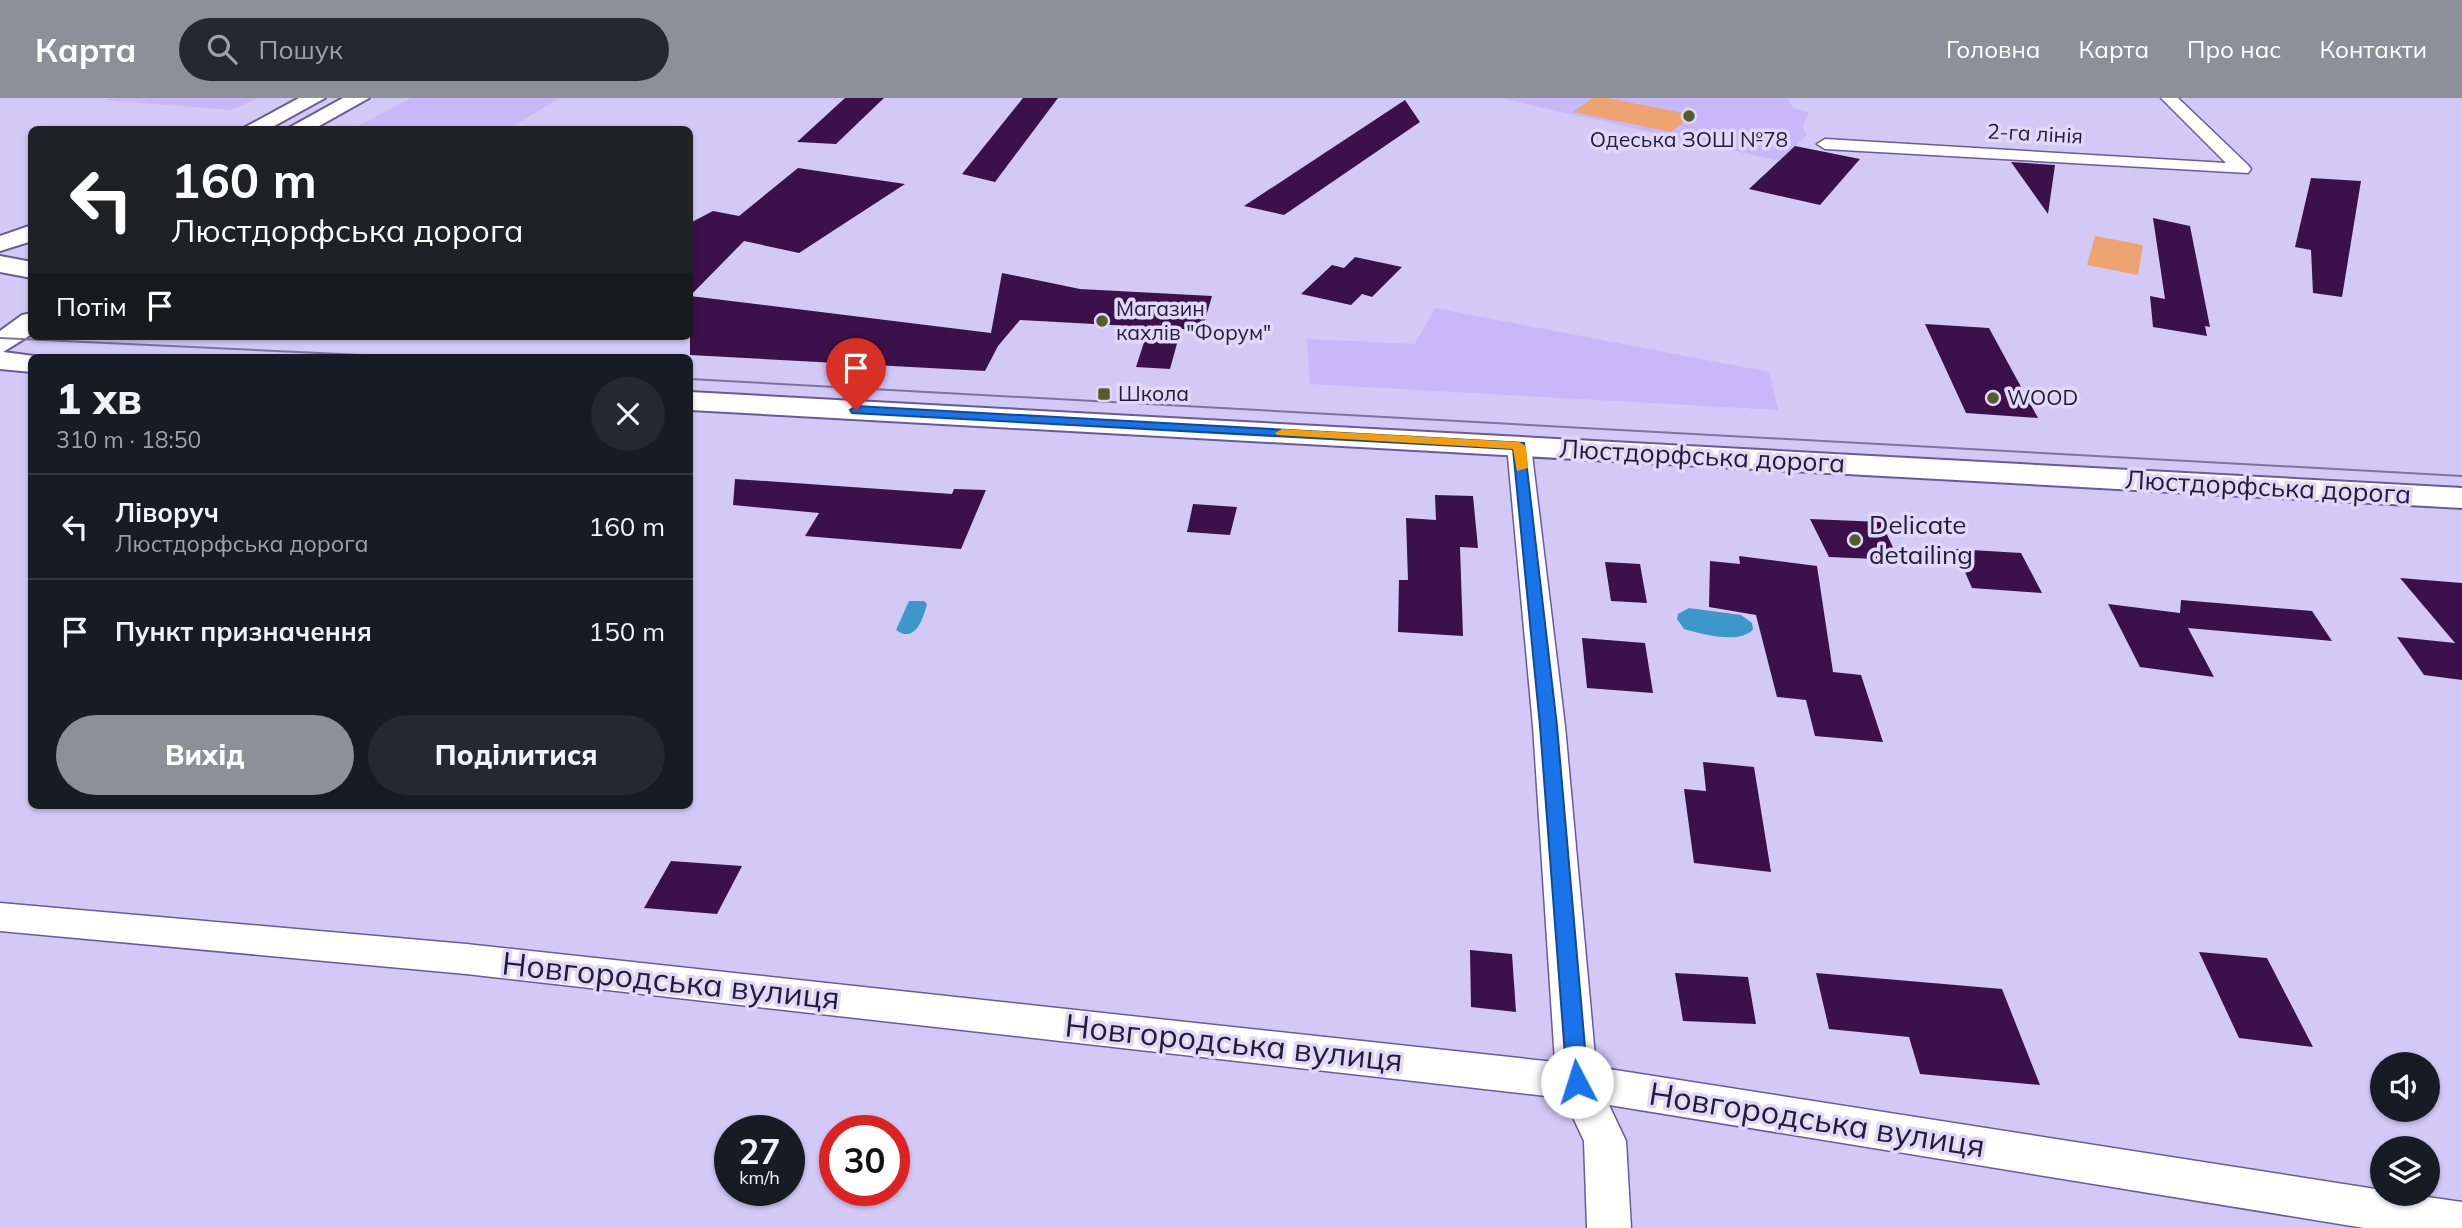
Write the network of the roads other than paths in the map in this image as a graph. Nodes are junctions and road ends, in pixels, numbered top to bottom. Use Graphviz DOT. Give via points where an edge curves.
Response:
graph roads {
  1 [pos="315,98"];
  2 [pos="359,98"];
  3 [pos="2169,98"];
  4 [pos="258,126"];
  5 [pos="303,126"];
  6 [pos="1825,144"];
  7 [pos="28,234"];
  8 [pos="0,244"];
  9 [pos="0,264"];
  10 [pos="28,269"];
  11 [pos="28,324"];
  12 [pos="0,344"];
  13 [pos="0,360"];
  14 [pos="28,363"];
  15 [pos="693,401"];
  16 [pos="1519,446"];
  17 [pos="2462,498"];
  18 [pos="0,917"];
  19 [pos="1577,1082"];
  20 [pos="2462,1223"];
  21 [pos="1609,1228"];
  1 -- 4 [label="main road"];
  2 -- 5 [label="main road"];
  3 -- 6 [label="street, 2-га лінія" via="2242,169"];
  7 -- 8 [label="main road"];
  9 -- 10 [label="main road"];
  11 -- 12 [label="main road"];
  13 -- 14 [label="main road"];
  15 -- 16 [label="main road, Люстдорфська дорога"];
  16 -- 17 [label="main road, Люстдорфська дорога"];
  16 -- 19 [label="street" via="1549,726"];
  18 -- 19 [label="street, Новгородська вулиця" via="480,961"];
  19 -- 20 [label="street, Новгородська вулиця"];
  19 -- 21 [label="street" via="1605,1141"];
}
